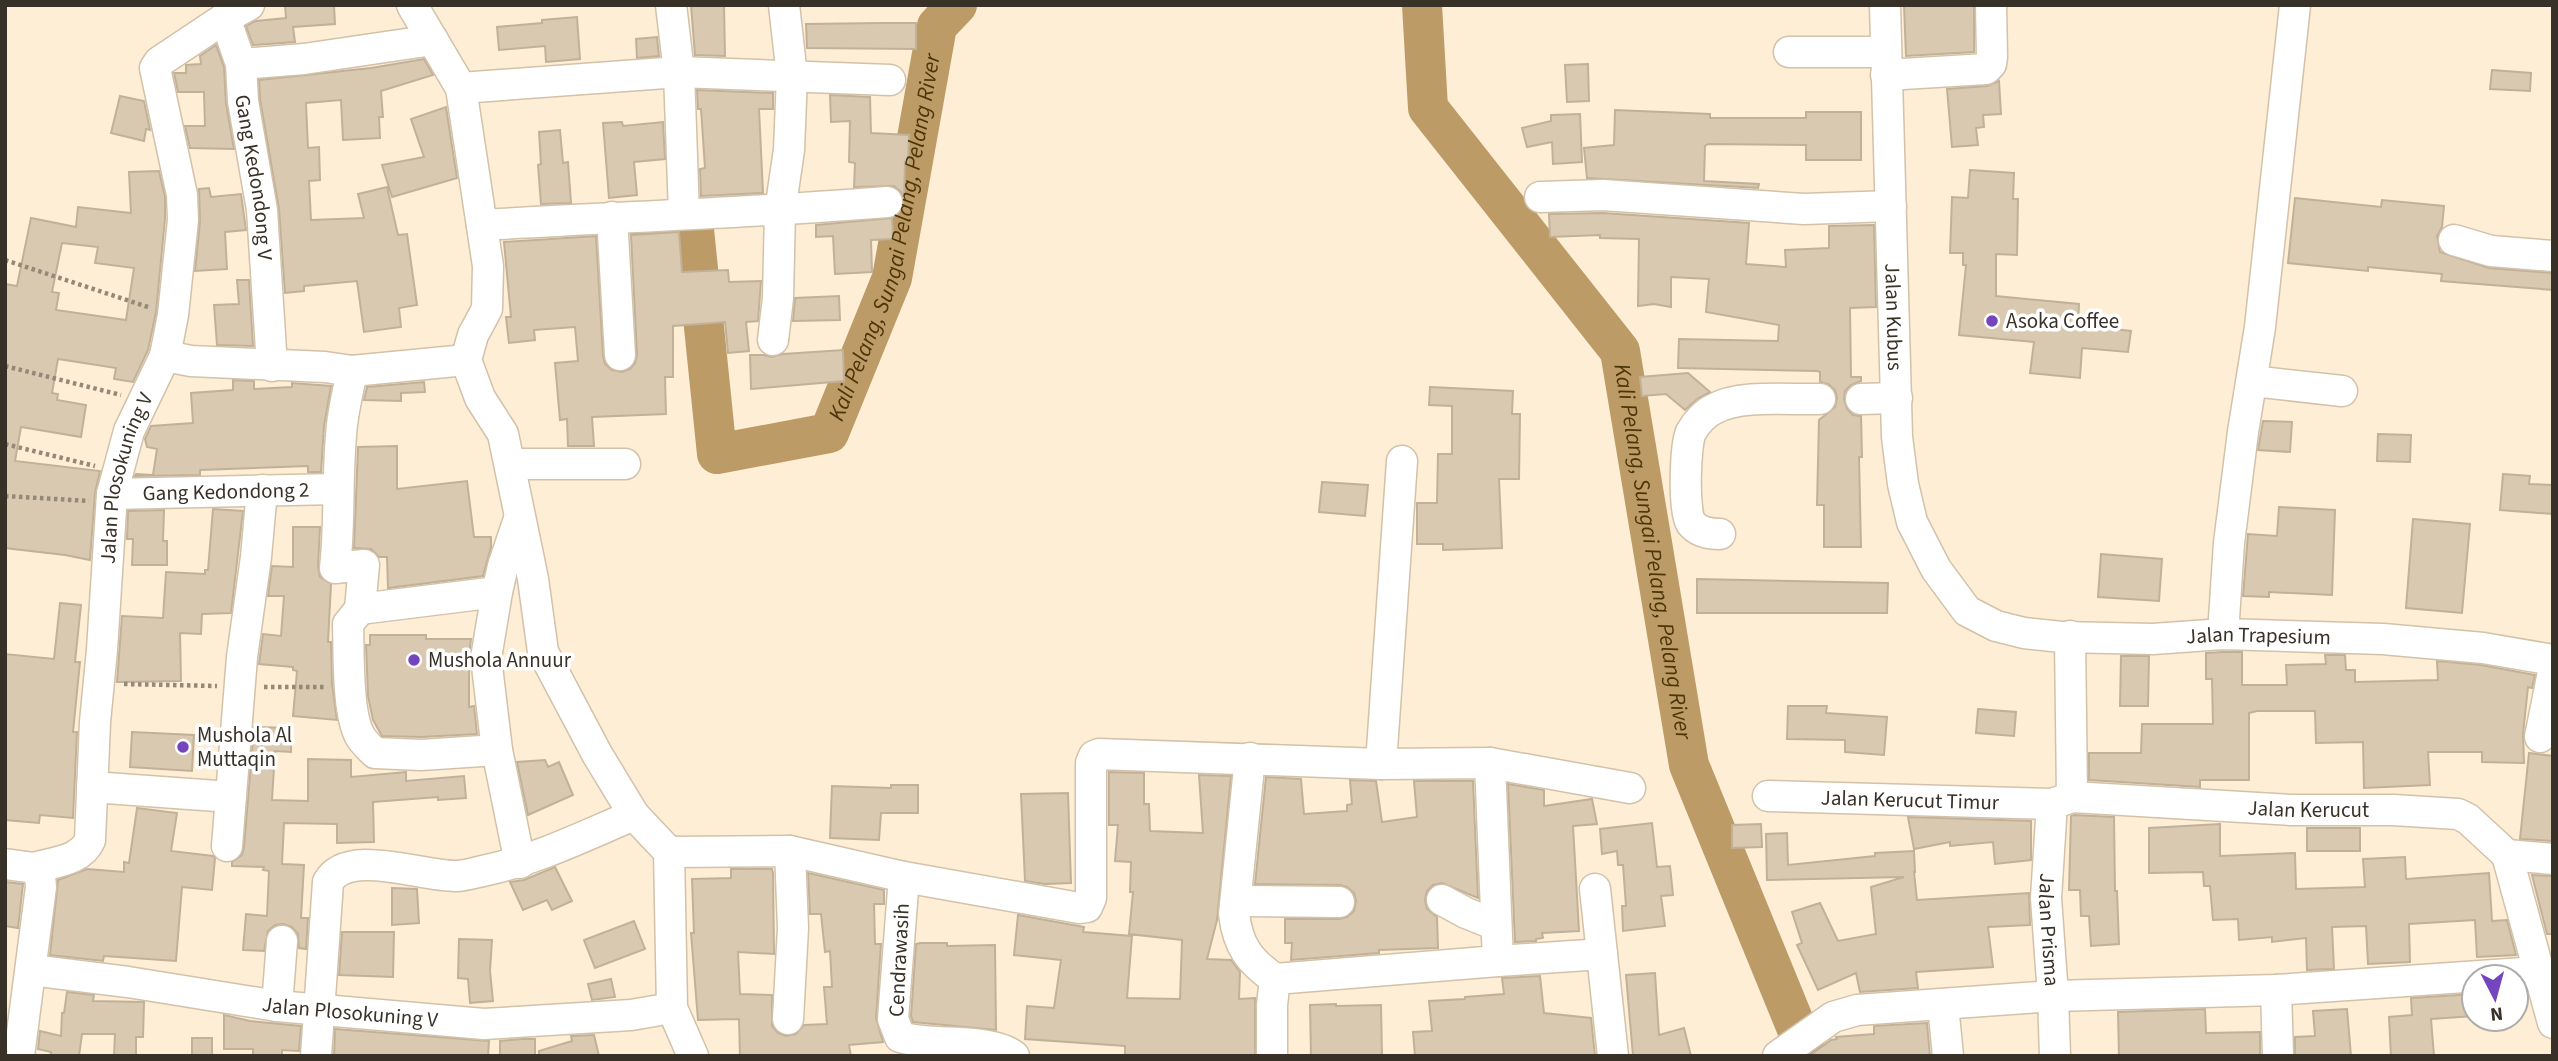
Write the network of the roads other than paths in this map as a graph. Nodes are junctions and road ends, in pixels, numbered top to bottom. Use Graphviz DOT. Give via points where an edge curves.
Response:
graph roads {
  1 [pos="412,5"];
  2 [pos="671,5"];
  3 [pos="784,5"];
  4 [pos="1885,5"];
  5 [pos="1991,5"];
  6 [pos="2295,5"];
  7 [pos="237,12"];
  8 [pos="433,40"];
  9 [pos="1789,51"];
  10 [pos="1886,63"];
  11 [pos="241,64"];
  12 [pos="679,72"];
  13 [pos="792,76"];
  14 [pos="890,80"];
  15 [pos="461,88"];
  16 [pos="1540,197"];
  17 [pos="887,202"];
  18 [pos="1891,206"];
  19 [pos="780,211"];
  20 [pos="684,214"];
  21 [pos="612,217"];
  22 [pos="482,225"];
  23 [pos="2454,240"];
  24 [pos="2553,256"];
  25 [pos="773,340"];
  26 [pos="620,355"];
  27 [pos="165,356"];
  28 [pos="466,360"];
  29 [pos="272,366"];
  30 [pos="352,371"];
  31 [pos="2252,381"];
  32 [pos="2342,391"];
  33 [pos="1861,398"];
  34 [pos="1897,398"];
  35 [pos="1820,399"];
  36 [pos="1402,461"];
  37 [pos="510,464"];
  38 [pos="625,464"];
  39 [pos="113,489"];
  40 [pos="338,489"];
  41 [pos="262,490"];
  42 [pos="519,519"];
  43 [pos="1720,534"];
  44 [pos="497,592"];
  45 [pos="360,610"];
  46 [pos="1967,611"];
  47 [pos="2223,634"];
  48 [pos="2070,636"];
  49 [pos="2553,660"];
  50 [pos="2553,672"];
  51 [pos="2540,737"];
  52 [pos="497,750"];
  53 [pos="1250,758"];
  54 [pos="1381,764"];
  55 [pos="1490,764"];
  56 [pos="92,787"];
  57 [pos="1630,788"];
  58 [pos="1768,796"];
  59 [pos="231,797"];
  60 [pos="2062,800"];
  61 [pos="634,815"];
  62 [pos="227,846"];
  63 [pos="790,851"];
  64 [pos="669,852"];
  65 [pos="2507,855"];
  66 [pos="2553,859"];
  67 [pos="520,863"];
  68 [pos="20,866"];
  69 [pos="904,877"];
  70 [pos="1595,889"];
  71 [pos="1442,900"];
  72 [pos="1236,901"];
  73 [pos="1339,902"];
  74 [pos="1496,925"];
  75 [pos="282,941"];
  76 [pos="1602,954"];
  77 [pos="1497,961"];
  78 [pos="31,970"];
  79 [pos="2538,972"];
  80 [pos="1275,979"];
  81 [pos="2276,990"];
  82 [pos="2053,996"];
  83 [pos="1943,1005"];
  84 [pos="277,1006"];
  85 [pos="672,1007"];
  86 [pos="321,1010"];
  87 [pos="788,1019"];
  88 [pos="2553,1023"];
  89 [pos="1780,1054"];
  90 [pos="19,1056"];
  91 [pos="316,1056"];
  92 [pos="693,1056"];
  93 [pos="1014,1056"];
  94 [pos="1272,1056"];
  95 [pos="1613,1056"];
  96 [pos="1948,1056"];
  97 [pos="2055,1056"];
  98 [pos="2278,1056"];
  1 -- 8 [label="street"];
  2 -- 12 [label="street"];
  3 -- 13 [label="street"];
  4 -- 10 [label="street, Jalan Kubus"];
  5 -- 10 [label="street" via="1992,57 1986,69"];
  6 -- 31 [label="street"];
  7 -- 11 [label="street, Gang Kedondong V"];
  7 -- 27 [label="street, Jalan Plosokuning V" via="155,68 182,195 183,220"];
  8 -- 11 [label="street"];
  8 -- 15 [label="street"];
  9 -- 10 [label="street"];
  10 -- 18 [label="street, Jalan Kubus"];
  11 -- 29 [label="street, Gang Kedondong V" via="262,209"];
  12 -- 13 [label="street"];
  12 -- 15 [label="street"];
  12 -- 20 [label="street"];
  13 -- 14 [label="street"];
  13 -- 19 [label="street" via="789,150"];
  15 -- 22 [label="street"];
  16 -- 18 [label="street" via="1603,195 1804,209"];
  17 -- 19 [label="street"];
  18 -- 34 [label="street, Jalan Kubus"];
  19 -- 20 [label="street"];
  19 -- 25 [label="street"];
  20 -- 21 [label="street"];
  21 -- 22 [label="street"];
  21 -- 26 [label="street"];
  22 -- 28 [label="street" via="488,266 487,309"];
  23 -- 24 [label="street" via="2491,251"];
  27 -- 29 [label="street"];
  27 -- 39 [label="street, Jalan Plosokuning V" via="129,431"];
  28 -- 30 [label="street"];
  28 -- 37 [label="street" via="480,398 503,434"];
  29 -- 30 [label="street"];
  30 -- 40 [label="street" via="341,433"];
  31 -- 32 [label="street"];
  31 -- 47 [label="street" via="2229,543"];
  33 -- 34 [label="street"];
  34 -- 46 [label="street, Jalan Kubus" via="1900,460 1912,522"];
  35 -- 43 [label="street" via="1730,401 1698,423 1686,448 1688,515 1697,528"];
  36 -- 54 [label="street"];
  37 -- 38 [label="street"];
  37 -- 42 [label="street"];
  39 -- 41 [label="street, Gang Kedondong 2"];
  39 -- 56 [label="street, Jalan Plosokuning V"];
  40 -- 41 [label="street, Gang Kedondong 2"];
  40 -- 45 [label="street" via="335,568 364,565"];
  41 -- 59 [label="street"];
  42 -- 44 [label="street"];
  42 -- 61 [label="street" via="543,652"];
  44 -- 45 [label="street"];
  44 -- 52 [label="street" via="486,658"];
  45 -- 52 [label="street" via="348,624 355,724 361,739 376,753"];
  46 -- 48 [label="street, Jalan Trapesium" via="2024,633"];
  47 -- 48 [label="street, Jalan Trapesium" via="2153,639"];
  47 -- 49 [label="street, Jalan Trapesium" via="2384,639"];
  48 -- 60 [label="street, Jalan Prisma" via="2072,733"];
  50 -- 51 [label="street"];
  52 -- 67 [label="street"];
  53 -- 54 [label="street"];
  53 -- 69 [label="street" via="1094,756 1091,898 1087,907"];
  53 -- 72 [label="street"];
  54 -- 55 [label="street"];
  55 -- 57 [label="street"];
  55 -- 74 [label="street"];
  56 -- 59 [label="street"];
  56 -- 68 [label="street, Jalan Plosokuning V" via="86,849 77,856"];
  58 -- 60 [label="street, Jalan Kerucut Timur"];
  59 -- 62 [label="street"];
  60 -- 65 [label="street, Jalan Kerucut" via="2458,814"];
  60 -- 82 [label="street, Jalan Prisma" via="2046,898"];
  61 -- 64 [label="street"];
  61 -- 67 [label="street"];
  63 -- 64 [label="street, Cendrawasih"];
  63 -- 69 [label="street, Cendrawasih"];
  63 -- 87 [label="street" via="793,929"];
  64 -- 85 [label="street"];
  65 -- 66 [label="street"];
  65 -- 79 [label="street"];
  67 -- 86 [label="street" via="459,876 371,865 339,870 328,882"];
  68 -- 78 [label="street" via="40,876"];
  69 -- 93 [label="street, Cendrawasih" via="893,1019 900,1037 1007,1050"];
  70 -- 76 [label="street"];
  71 -- 74 [label="street"];
  72 -- 73 [label="street"];
  72 -- 80 [label="street" via="1236,929 1251,960"];
  74 -- 77 [label="street"];
  75 -- 84 [label="street"];
  76 -- 77 [label="street"];
  76 -- 95 [label="street"];
  77 -- 80 [label="street"];
  78 -- 84 [label="street, Jalan Plosokuning V"];
  78 -- 90 [label="street"];
  79 -- 81 [label="street"];
  79 -- 88 [label="street"];
  80 -- 94 [label="street"];
  81 -- 82 [label="street"];
  81 -- 98 [label="street"];
  82 -- 83 [label="street"];
  82 -- 97 [label="street, Jalan Prisma"];
  83 -- 89 [label="street" via="1857,1010 1833,1017"];
  83 -- 96 [label="street"];
  84 -- 86 [label="street, Jalan Plosokuning V"];
  85 -- 86 [label="street, Jalan Plosokuning V" via="631,1015 484,1024"];
  85 -- 92 [label="street"];
  86 -- 91 [label="street"];
}
